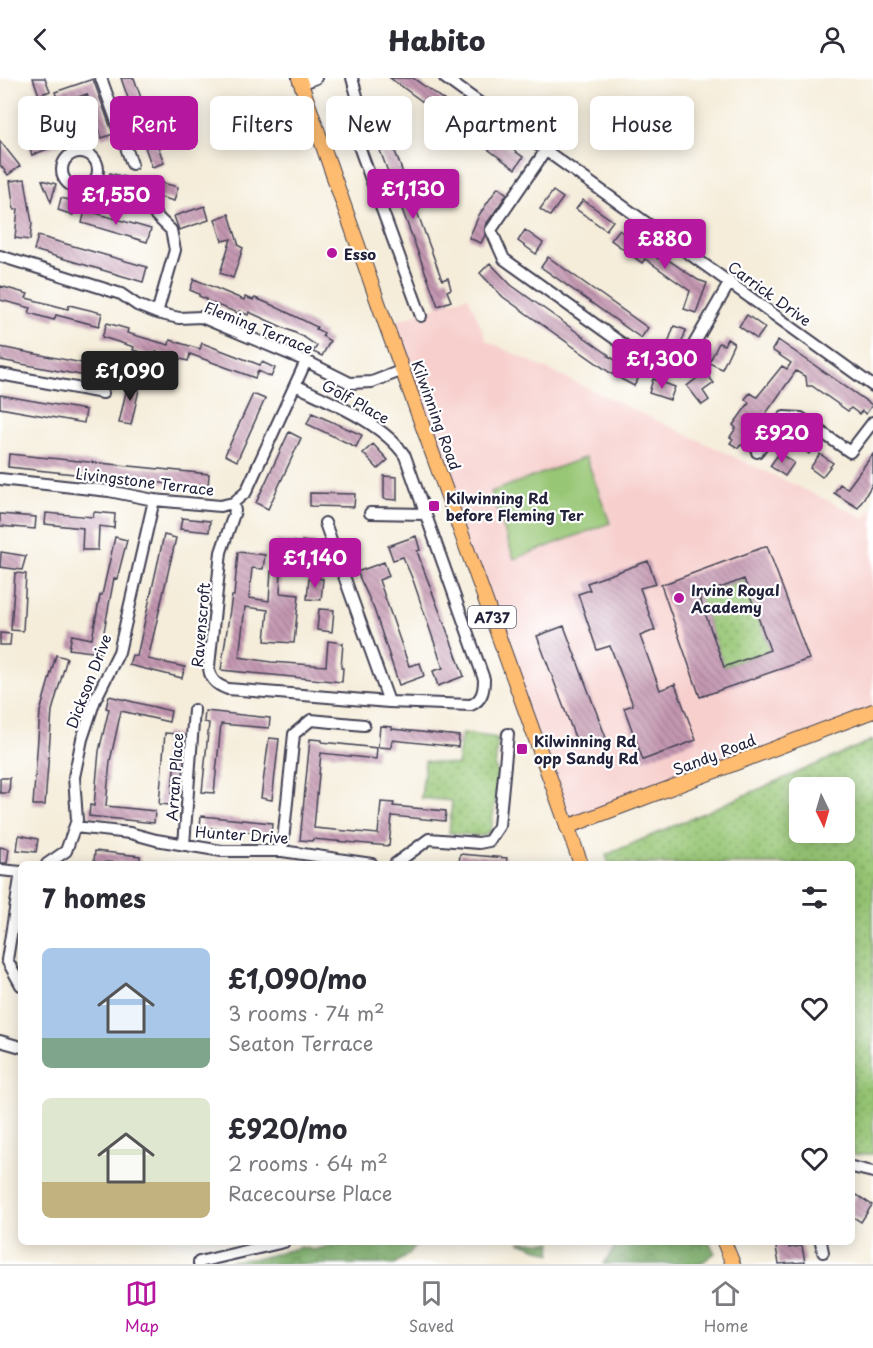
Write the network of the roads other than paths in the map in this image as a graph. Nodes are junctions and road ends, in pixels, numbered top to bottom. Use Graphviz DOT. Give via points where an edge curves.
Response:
graph roads {
  1 [pos="101,78"];
  2 [pos="316,78"];
  3 [pos="352,78"];
  4 [pos="445,78"];
  5 [pos="300,81"];
  6 [pos="470,96"];
  7 [pos="546,150"];
  8 [pos="132,164"];
  9 [pos="90,185"];
  10 [pos="0,256"];
  11 [pos="730,282"];
  12 [pos="157,313"];
  13 [pos="421,316"];
  14 [pos="306,361"];
  15 [pos="403,370"];
  16 [pos="0,374"];
  17 [pos="295,385"];
  18 [pos="873,386"];
  19 [pos="103,393"];
  20 [pos="873,422"];
  21 [pos="757,452"];
  22 [pos="0,479"];
  23 [pos="154,500"];
  24 [pos="233,503"];
  25 [pos="370,513"];
  26 [pos="426,514"];
  27 [pos="325,524"];
  28 [pos="388,702"];
  29 [pos="194,711"];
  30 [pos="873,711"];
  31 [pos="364,725"];
  32 [pos="508,734"];
  33 [pos="75,827"];
  34 [pos="567,827"];
  35 [pos="184,845"];
  36 [pos="282,851"];
  37 [pos="52,861"];
  38 [pos="351,861"];
  39 [pos="399,861"];
  40 [pos="580,861"];
  41 [pos="0,870"];
  42 [pos="18,872"];
  43 [pos="18,891"];
  44 [pos="18,980"];
  45 [pos="0,1041"];
  46 [pos="18,1046"];
  47 [pos="855,1168"];
  48 [pos="873,1172"];
  49 [pos="271,1245"];
  50 [pos="725,1245"];
  51 [pos="199,1264"];
  52 [pos="733,1264"];
  1 -- 8 [label="street"];
  2 -- 5 [label="street"];
  3 -- 13 [label="street" via="357,96 353,130"];
  4 -- 6 [label="street, Carrick Drive"];
  5 -- 15 [label="main road, Kilwinning Road / A737"];
  7 -- 11 [label="street, Carrick Drive"];
  7 -- 11 [label="street" via="491,230 504,259 649,363 679,367 689,365 694,344"];
  9 -- 12 [label="street" via="102,194 149,209 171,230 175,250"];
  10 -- 12 [label="street, Fleming Terrace" via="121,294"];
  11 -- 18 [label="street, Carrick Drive"];
  12 -- 14 [label="street, Fleming Terrace" via="201,317"];
  14 -- 15 [label="street, Fleming Terrace" via="341,380 359,384"];
  14 -- 17 [label="street, Livingstone Terrace"];
  15 -- 34 [label="main road, Kilwinning Road / A737"];
  16 -- 19 [label="street"];
  17 -- 24 [label="street, Livingstone Terrace" via="246,492"];
  17 -- 26 [label="street, Golf Place" via="338,406 395,442 405,456"];
  20 -- 21 [label="street" via="850,452 801,418 784,417"];
  22 -- 23 [label="street, Livingstone Terrace"];
  23 -- 24 [label="street, Livingstone Terrace" via="219,506"];
  23 -- 33 [label="street, Dickson Drive" via="118,652 82,739 74,777"];
  24 -- 28 [label="street, Ravenscroft" via="235,511 222,552 209,666 211,679 228,689"];
  25 -- 26 [label="street"];
  26 -- 28 [label="street, Ravenscroft" via="484,688 471,705"];
  27 -- 28 [label="street"];
  29 -- 35 [label="street, Arran Place"];
  30 -- 34 [label="main road, Sandy Road"];
  31 -- 36 [label="street" via="311,720 294,734"];
  32 -- 39 [label="street" via="499,826 489,841 429,839"];
  33 -- 35 [label="street, Hunter Drive" via="130,833"];
  33 -- 37 [label="street, Dickson Drive" via="66,851"];
  34 -- 40 [label="main road, Kilwinning Road / A737"];
  35 -- 36 [label="street, Hunter Drive" via="222,851"];
  36 -- 38 [label="street, Hunter Drive"];
  41 -- 42 [label="street"];
  43 -- 44 [label="street" via="7,960"];
  45 -- 46 [label="street"];
  47 -- 48 [label="street"];
  49 -- 51 [label="street"];
  50 -- 52 [label="main road"];
}
